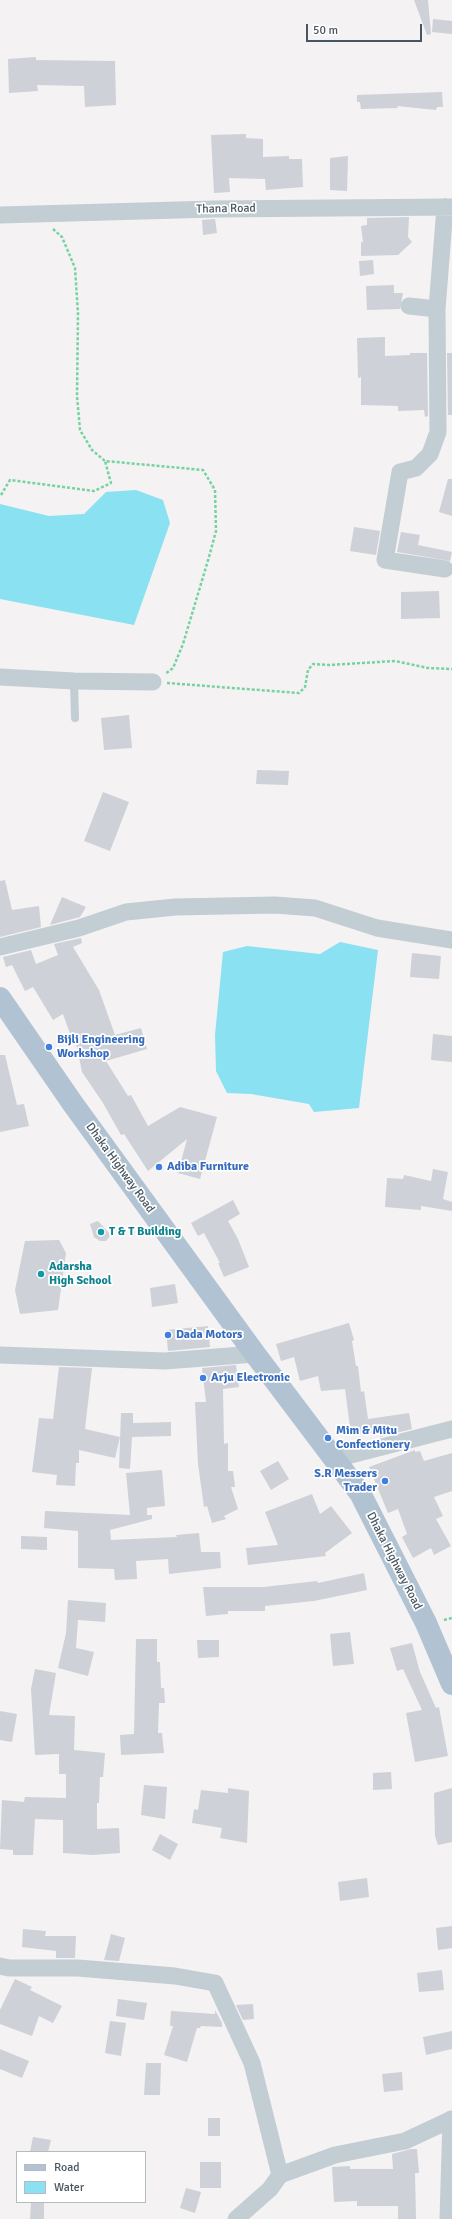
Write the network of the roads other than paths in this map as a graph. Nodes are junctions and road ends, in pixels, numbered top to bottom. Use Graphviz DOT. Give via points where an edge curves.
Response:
graph roads {
  1 [pos="449,207"];
  2 [pos="0,215"];
  3 [pos="410,306"];
  4 [pos="437,309"];
  5 [pos="445,568"];
  6 [pos="0,676"];
  7 [pos="74,681"];
  8 [pos="153,682"];
  9 [pos="75,718"];
  10 [pos="452,940"];
  11 [pos="0,947"];
  12 [pos="0,998"];
  13 [pos="255,1354"];
  14 [pos="0,1356"];
  15 [pos="452,1429"];
  16 [pos="335,1459"];
  17 [pos="452,1684"];
  18 [pos="0,1966"];
  19 [pos="452,2119"];
  20 [pos="280,2174"];
  21 [pos="236,2219"];
  22 [pos="448,2219"];
  1 -- 2 [label="street, Thana Road"];
  1 -- 4 [label="street"];
  3 -- 4 [label="street"];
  4 -- 5 [label="street" via="438,432 430,454 416,468 400,472 385,560"];
  6 -- 7 [label="street"];
  7 -- 8 [label="street"];
  7 -- 9 [label="lane"];
  10 -- 11 [label="street" via="377,928 315,908 275,905 175,907 126,912 79,928"];
  12 -- 13 [label="main road, Dhaka Highway Road" via="73,1104"];
  13 -- 14 [label="street" via="164,1361"];
  13 -- 16 [label="main road, Dhaka Highway Road"];
  15 -- 16 [label="street"];
  16 -- 17 [label="main road, Dhaka Highway Road" via="360,1492 426,1624"];
  18 -- 20 [label="street" via="78,1968 175,1976 214,1984 252,2063"];
  19 -- 20 [label="street" via="405,2141 335,2155"];
  19 -- 22 [label="street"];
  20 -- 21 [label="street" via="270,2189"];
}
